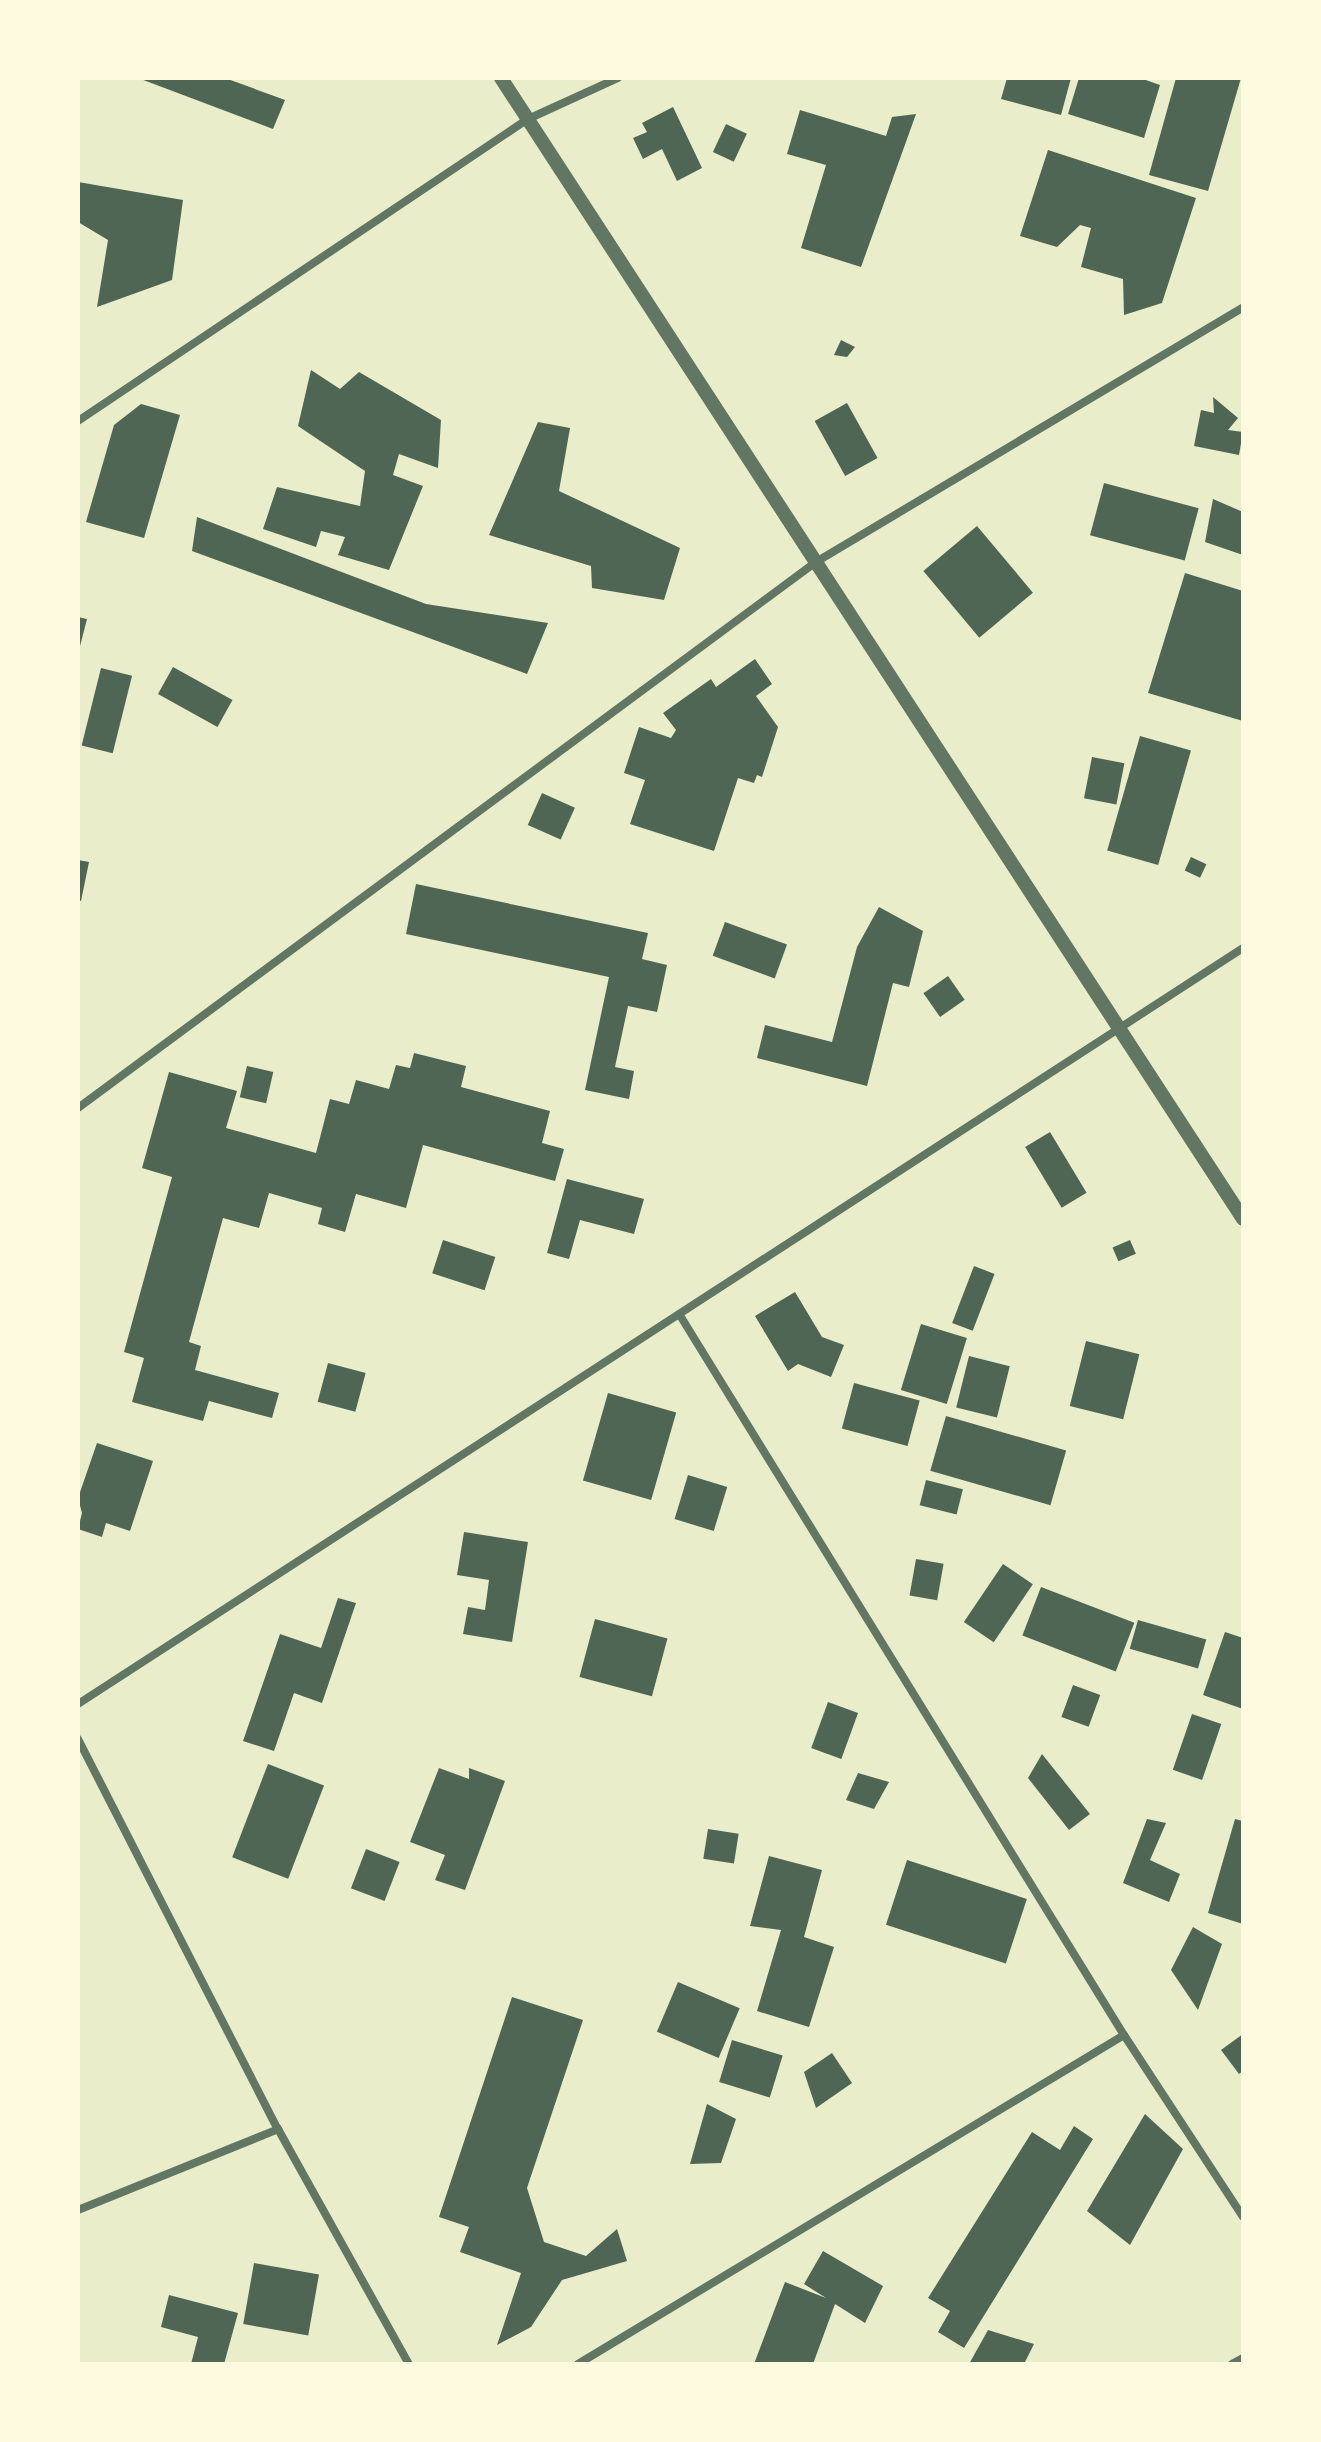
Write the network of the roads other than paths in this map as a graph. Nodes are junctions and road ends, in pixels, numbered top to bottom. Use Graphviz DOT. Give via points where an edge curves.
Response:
graph roads {
  1 [pos="501,78"];
  2 [pos="618,78"];
  3 [pos="528,119"];
  4 [pos="1243,307"];
  5 [pos="78,421"];
  6 [pos="816,562"];
  7 [pos="1243,948"];
  8 [pos="1118,1027"];
  9 [pos="78,1108"];
  10 [pos="1243,1219"];
  11 [pos="681,1317"];
  12 [pos="78,1704"];
  13 [pos="78,1739"];
  14 [pos="1124,2035"];
  15 [pos="278,2129"];
  16 [pos="78,2210"];
  17 [pos="1243,2217"];
  18 [pos="1243,2358"];
  19 [pos="409,2364"];
  20 [pos="578,2364"];
  21 [pos="1232,2364"];
  1 -- 3 [label="street"];
  2 -- 3 [label="street"];
  3 -- 5 [label="street"];
  3 -- 6 [label="street"];
  4 -- 6 [label="street"];
  6 -- 8 [label="street"];
  6 -- 9 [label="street"];
  7 -- 8 [label="street"];
  8 -- 10 [label="street"];
  8 -- 11 [label="street"];
  11 -- 12 [label="street"];
  11 -- 14 [label="street"];
  13 -- 15 [label="street"];
  14 -- 17 [label="street"];
  14 -- 20 [label="street"];
  15 -- 16 [label="street"];
  15 -- 19 [label="street"];
  18 -- 21 [label="street"];
}
